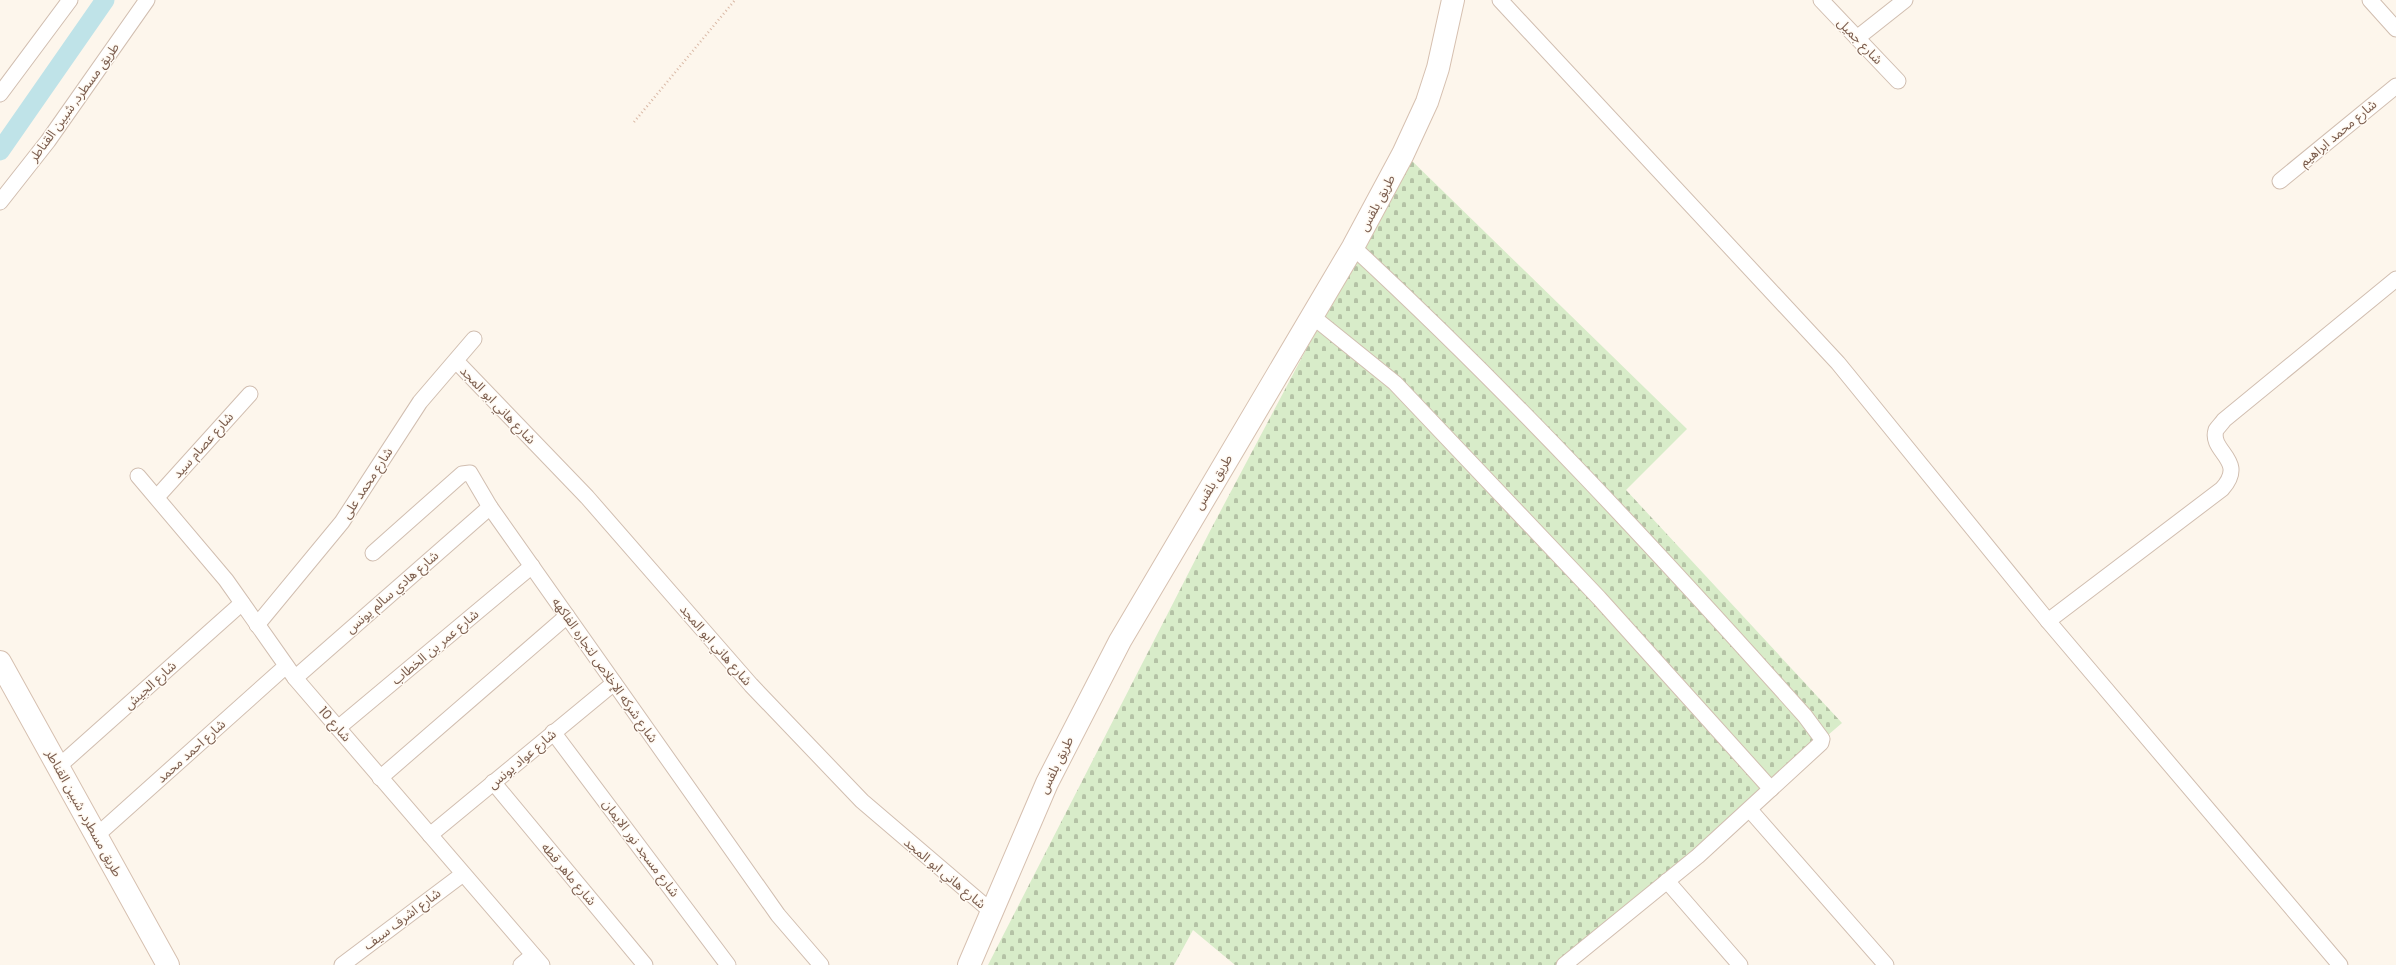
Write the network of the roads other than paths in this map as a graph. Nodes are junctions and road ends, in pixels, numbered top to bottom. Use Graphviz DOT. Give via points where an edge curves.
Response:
graph roads {
  1 [pos="70,0"];
  2 [pos="147,0"];
  3 [pos="1453,0"];
  4 [pos="1500,0"];
  5 [pos="1821,0"];
  6 [pos="1905,0"];
  7 [pos="2370,0"];
  8 [pos="2396,29"];
  9 [pos="1857,38"];
  10 [pos="1898,81"];
  11 [pos="2396,86"];
  12 [pos="0,94"];
  13 [pos="2280,181"];
  14 [pos="0,202"];
  15 [pos="1353,246"];
  16 [pos="2396,279"];
  17 [pos="1312,316"];
  18 [pos="474,339"];
  19 [pos="456,361"];
  20 [pos="250,394"];
  21 [pos="138,476"];
  22 [pos="156,497"];
  23 [pos="490,507"];
  24 [pos="373,553"];
  25 [pos="532,566"];
  26 [pos="242,603"];
  27 [pos="567,616"];
  28 [pos="2048,622"];
  29 [pos="257,625"];
  30 [pos="0,662"];
  31 [pos="286,666"];
  32 [pos="295,678"];
  33 [pos="614,683"];
  34 [pos="338,728"];
  35 [pos="553,732"];
  36 [pos="58,767"];
  37 [pos="380,778"];
  38 [pos="494,782"];
  39 [pos="1770,789"];
  40 [pos="1750,810"];
  41 [pos="430,835"];
  42 [pos="96,836"];
  43 [pos="463,874"];
  44 [pos="1667,881"];
  45 [pos="992,912"];
  46 [pos="538,960"];
  47 [pos="168,965"];
  48 [pos="342,965"];
  49 [pos="521,965"];
  50 [pos="645,965"];
  51 [pos="728,965"];
  52 [pos="821,965"];
  53 [pos="969,965"];
  54 [pos="1564,965"];
  55 [pos="1740,965"];
  56 [pos="1886,965"];
  57 [pos="2340,965"];
  1 -- 12 [label="street"];
  2 -- 14 [label="street, طريق مسطرد, شبين القناطر" via="48,141"];
  3 -- 15 [label="main road, طريق بلقس" via="1438,68 1427,102"];
  4 -- 28 [label="street" via="1838,363"];
  5 -- 9 [label="street, شارع جميل"];
  6 -- 9 [label="street"];
  7 -- 8 [label="street"];
  9 -- 10 [label="street, شارع جميل"];
  11 -- 13 [label="street, شارع محمد ابراهيم"];
  15 -- 17 [label="main road, طريق بلقس"];
  15 -- 39 [label="street" via="1435,322 1627,520 1820,735 1821,743"];
  16 -- 28 [label="street" via="2224,420 2216,431 2217,439 2232,470 2231,479 2222,489"];
  17 -- 39 [label="street" via="1395,383 1599,598"];
  17 -- 45 [label="main road, طريق بلقس" via="1120,640 1047,783"];
  18 -- 19 [label="street, شارع محمد على"];
  19 -- 29 [label="street, شارع محمد على" via="420,402 342,522"];
  19 -- 45 [label="street, شارع هاني ابو المجد" via="587,497 751,685 856,795 881,820"];
  20 -- 22 [label="street, شارع عصام سيد"];
  21 -- 22 [label="street, شارع 10"];
  22 -- 26 [label="street, شارع 10" via="211,560"];
  23 -- 24 [label="street, شارع شركه الإخلاص لتجاره الفاكهه" via="472,476 466,473"];
  23 -- 25 [label="street, شارع شركه الإخلاص لتجاره الفاكهه"];
  23 -- 32 [label="street, شارع هادي سالم يونس"];
  25 -- 27 [label="street, شارع شركه الإخلاص لتجاره الفاكهه"];
  25 -- 34 [label="street, شارع عمر بن الخطاب"];
  26 -- 29 [label="street, شارع 10"];
  26 -- 36 [label="street, شارع الجيش"];
  27 -- 33 [label="street, شارع شركه الإخلاص لتجاره الفاكهه"];
  27 -- 37 [label="street"];
  28 -- 57 [label="street"];
  29 -- 31 [label="street, شارع 10"];
  30 -- 36 [label="main road, طريق مسطرد, شبين القناطر"];
  31 -- 32 [label="street, شارع 10"];
  31 -- 42 [label="street, شارع احمد محمد"];
  32 -- 34 [label="street, شارع 10"];
  33 -- 35 [label="street, شارع عواد يونس"];
  33 -- 52 [label="street, شارع شركه الإخلاص لتجاره الفاكهه" via="778,915"];
  34 -- 37 [label="street, شارع 10"];
  35 -- 38 [label="street, شارع عواد يونس"];
  35 -- 51 [label="street, شارع مسجد نور الايمان"];
  36 -- 42 [label="main road, طريق مسطرد, شبين القناطر"];
  37 -- 41 [label="street, شارع 10"];
  38 -- 41 [label="street, شارع عواد يونس"];
  38 -- 50 [label="street, شارع ماهر قطه"];
  39 -- 40 [label="street"];
  40 -- 44 [label="street"];
  40 -- 56 [label="street"];
  41 -- 43 [label="street, شارع 10"];
  42 -- 47 [label="main road, طريق مسطرد, شبين القناطر"];
  43 -- 46 [label="street, شارع 10"];
  43 -- 48 [label="street, شارع اشرف سيف"];
  44 -- 54 [label="street"];
  44 -- 55 [label="street"];
  45 -- 53 [label="main road, طريق بلقس"];
  46 -- 49 [label="street"];
}
